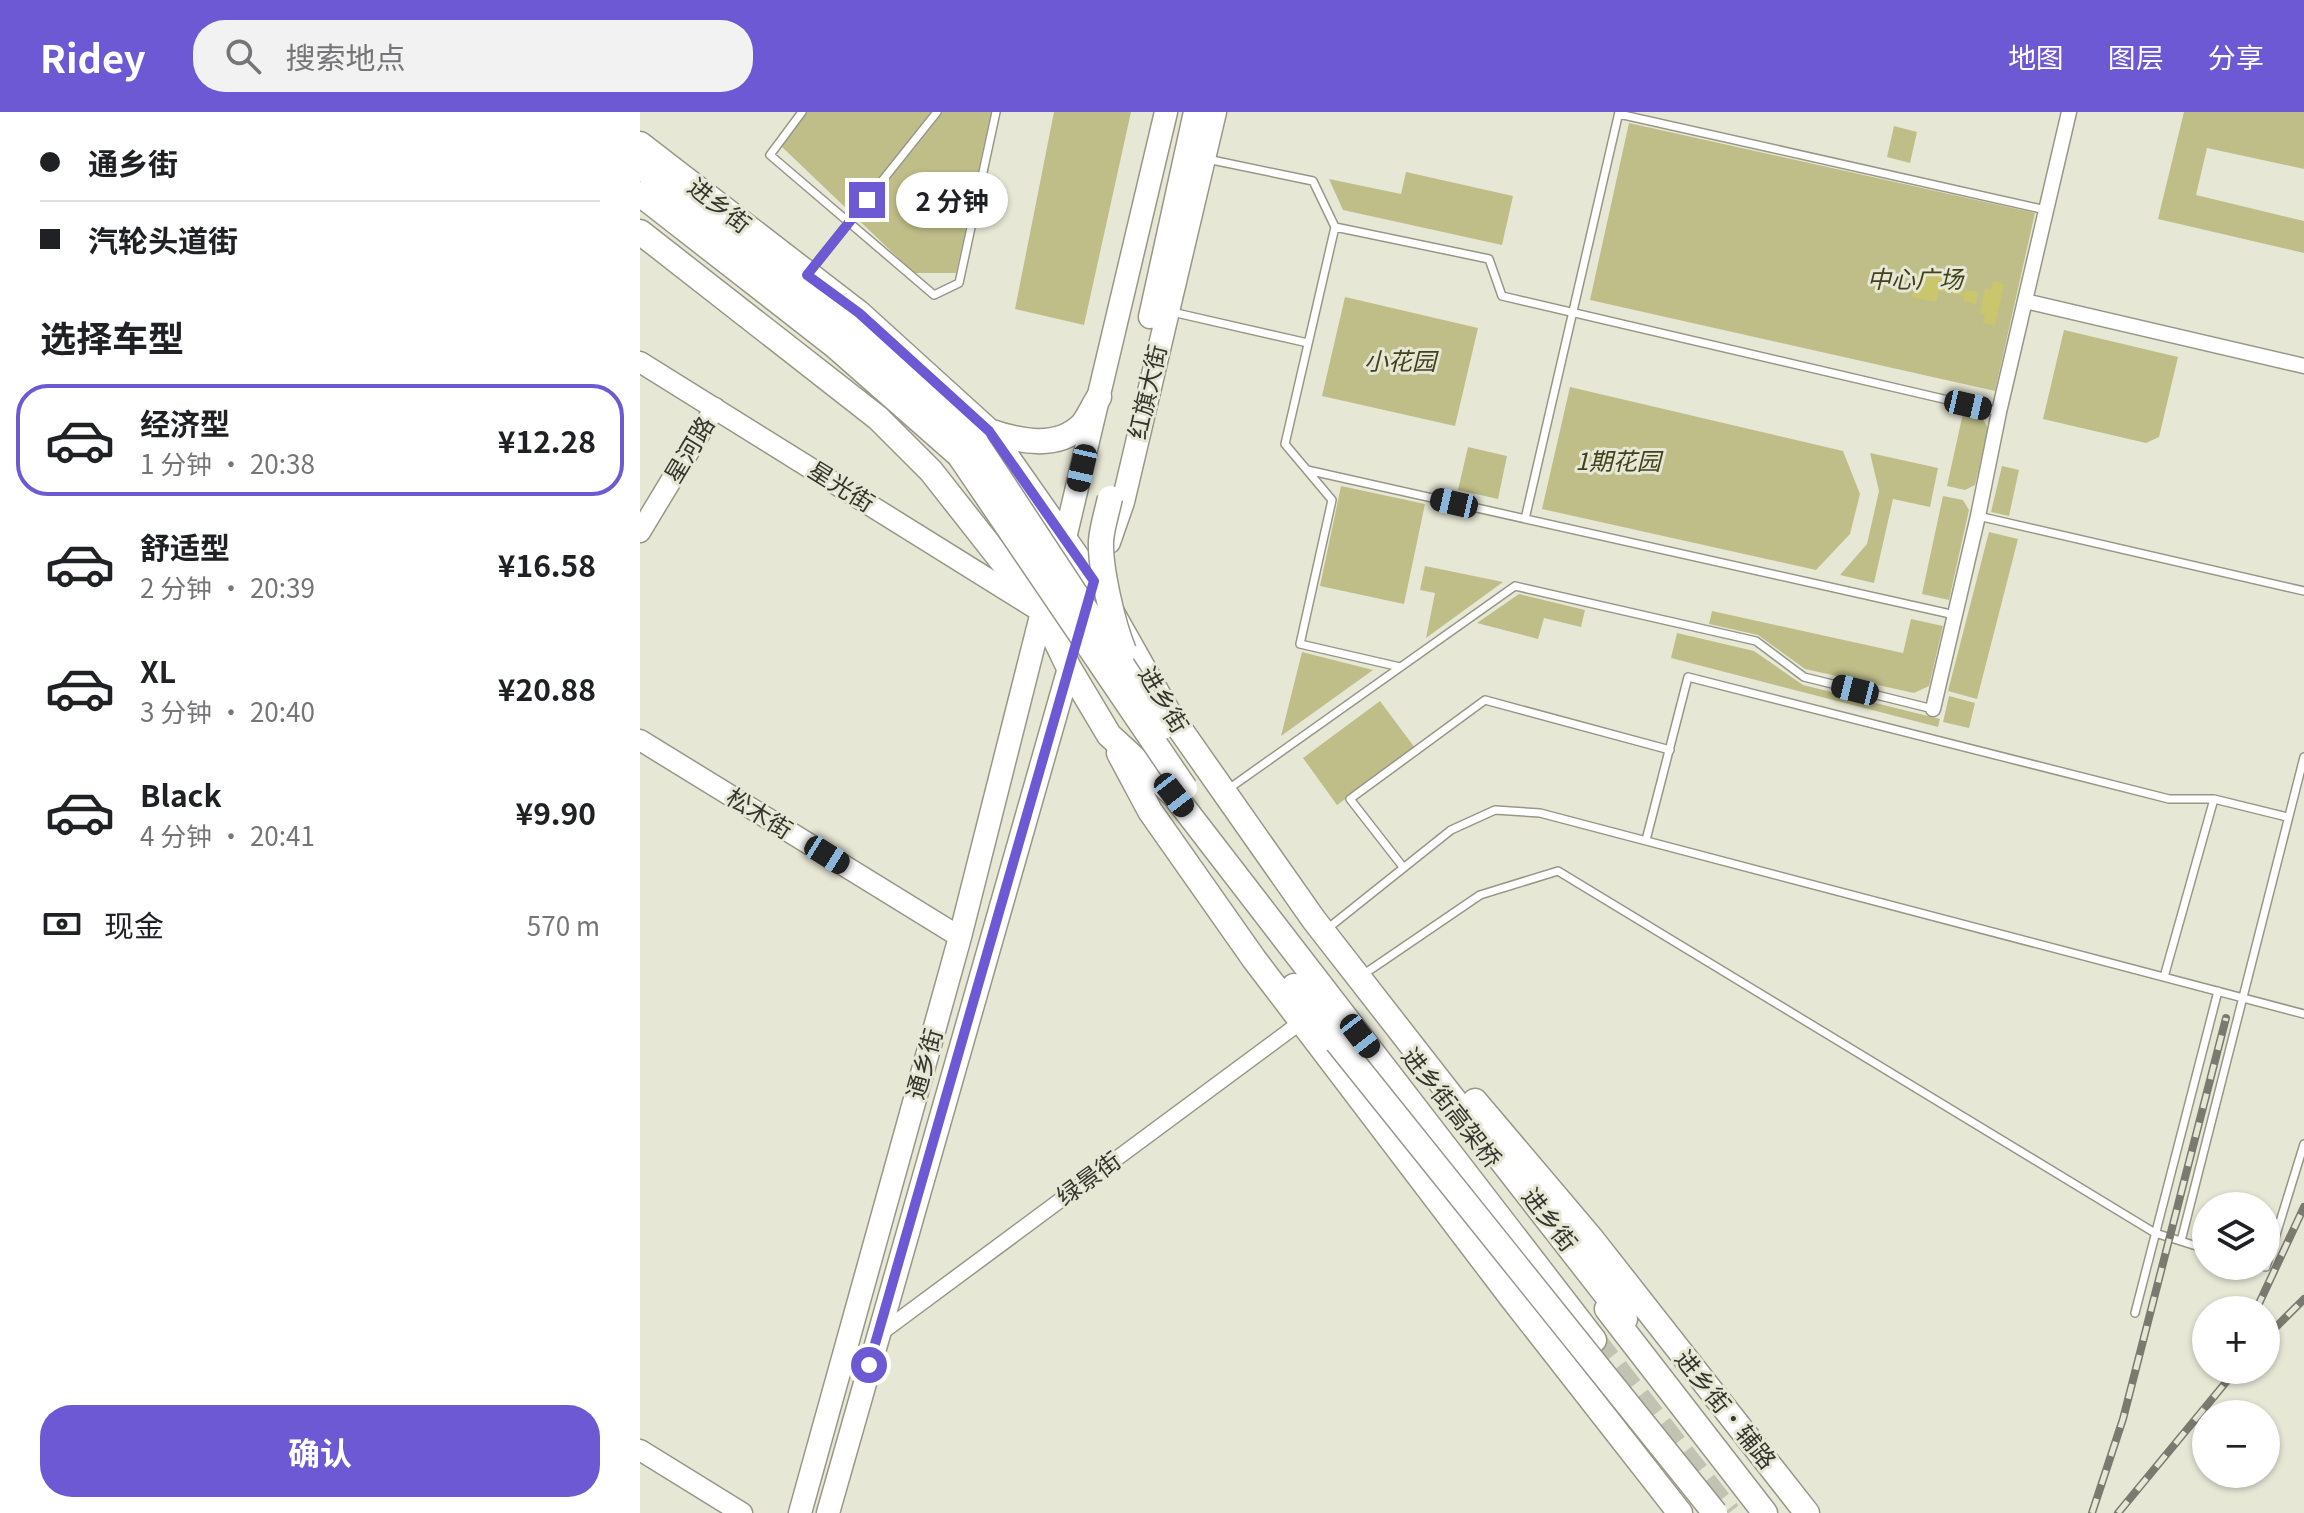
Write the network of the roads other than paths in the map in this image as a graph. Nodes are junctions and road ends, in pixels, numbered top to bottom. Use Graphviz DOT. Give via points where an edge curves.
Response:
graph roads {
  1 [pos="802,112"];
  2 [pos="937,112"];
  3 [pos="996,112"];
  4 [pos="1166,112"];
  5 [pos="1195,112"];
  6 [pos="1215,112"];
  7 [pos="2069,112"];
  8 [pos="1619,113"];
  9 [pos="642,154"];
  10 [pos="1205,158"];
  11 [pos="640,194"];
  12 [pos="2046,210"];
  13 [pos="850,222"];
  14 [pos="1335,227"];
  15 [pos="640,232"];
  16 [pos="807,275"];
  17 [pos="2025,301"];
  18 [pos="1166,311"];
  19 [pos="1573,314"];
  20 [pos="1308,343"];
  21 [pos="640,362"];
  22 [pos="2304,366"];
  23 [pos="1099,397"];
  24 [pos="715,408"];
  25 [pos="1999,412"];
  26 [pos="989,431"];
  27 [pos="1307,470"];
  28 [pos="1110,498"];
  29 [pos="1978,516"];
  30 [pos="1525,519"];
  31 [pos="640,532"];
  32 [pos="1065,538"];
  33 [pos="1094,581"];
  34 [pos="2304,591"];
  35 [pos="1042,612"];
  36 [pos="1955,615"];
  37 [pos="1400,667"];
  38 [pos="1069,668"];
  39 [pos="1146,700"];
  40 [pos="1933,709"];
  41 [pos="1168,712"];
  42 [pos="1109,735"];
  43 [pos="640,740"];
  44 [pos="1670,750"];
  45 [pos="2304,757"];
  46 [pos="1191,784"];
  47 [pos="1234,785"];
  48 [pos="2214,799"];
  49 [pos="2287,817"];
  50 [pos="1167,834"];
  51 [pos="1646,840"];
  52 [pos="1403,867"];
  53 [pos="1332,925"];
  54 [pos="960,937"];
  55 [pos="1367,972"];
  56 [pos="2164,977"];
  57 [pos="2218,991"];
  58 [pos="2241,997"];
  59 [pos="2304,1014"];
  60 [pos="1301,1022"];
  61 [pos="2304,1144"];
  62 [pos="2301,1161"];
  63 [pos="2280,1225"];
  64 [pos="2155,1233"];
  65 [pos="2181,1241"];
  66 [pos="1583,1245"];
  67 [pos="2192,1245"];
  68 [pos="1544,1275"];
  69 [pos="1511,1297"];
  70 [pos="1634,1312"];
  71 [pos="2135,1313"];
  72 [pos="877,1336"];
  73 [pos="1594,1340"];
  74 [pos="640,1450"];
  75 [pos="742,1513"];
  76 [pos="800,1513"];
  77 [pos="828,1513"];
  78 [pos="1680,1513"];
  79 [pos="1715,1513"];
  80 [pos="1744,1513"];
  81 [pos="1765,1513"];
  82 [pos="1807,1513"];
  1 -- 13 [label="lane" via="770,155"];
  2 -- 13 [label="lane"];
  3 -- 13 [label="lane" via="959,283 934,295"];
  4 -- 23 [label="main road, 红旗大街"];
  5 -- 28 [label="main road"];
  6 -- 10 [label="main road, 红旗大街"];
  7 -- 12 [label="street"];
  8 -- 12 [label="lane"];
  8 -- 19 [label="lane"];
  9 -- 16 [label="highway, 进乡街"];
  9 -- 39 [label="highway, 进乡街, bridge" via="977,444"];
  10 -- 14 [label="lane" via="1313,181"];
  10 -- 18 [label="main road, 红旗大街"];
  11 -- 46 [label="highway, 进乡街, bridge" via="835,346 959,455"];
  12 -- 17 [label="street"];
  13 -- 16 [label="lane"];
  14 -- 19 [label="lane" via="1489,259 1502,296"];
  14 -- 20 [label="lane"];
  15 -- 35 [label="highway, 进乡街" via="878,418 931,471"];
  16 -- 26 [label="highway, 进乡街" via="859,313"];
  17 -- 22 [label="street"];
  17 -- 25 [label="street"];
  18 -- 20 [label="lane"];
  18 -- 33 [label="main road, 红旗大街" via="1123,502"];
  19 -- 25 [label="lane"];
  19 -- 30 [label="lane"];
  20 -- 27 [label="lane" via="1285,444"];
  21 -- 24 [label="street, 星光街"];
  23 -- 26 [label="highway" via="1082,425 1059,440 1027,441"];
  23 -- 32 [label="main road, 红旗大街"];
  24 -- 31 [label="street, 星河路"];
  24 -- 35 [label="street, 星光街"];
  25 -- 29 [label="street"];
  26 -- 32 [label="highway, 进乡街"];
  27 -- 30 [label="lane"];
  27 -- 37 [label="lane" via="1332,500 1300,644"];
  28 -- 39 [label="highway, bridge" via="1101,541 1109,595 1118,636"];
  29 -- 34 [label="lane"];
  29 -- 36 [label="street"];
  30 -- 36 [label="lane"];
  32 -- 33 [label="highway, 进乡街"];
  32 -- 35 [label="highway, 红旗大街"];
  33 -- 38 [label="highway, 红旗大街"];
  33 -- 41 [label="highway, 进乡街"];
  35 -- 38 [label="highway, 进乡街"];
  35 -- 54 [label="main road, 通乡街"];
  36 -- 40 [label="street"];
  37 -- 40 [label="lane" via="1515,586 1756,641 1804,677"];
  37 -- 47 [label="lane"];
  38 -- 42 [label="highway, 进乡街"];
  38 -- 72 [label="main road, 通乡街"];
  39 -- 46 [label="highway, 进乡街, bridge"];
  41 -- 47 [label="highway"];
  41 -- 66 [label="highway, 进乡街" via="1314,920"];
  42 -- 50 [label="highway"];
  42 -- 68 [label="highway, 进乡街" via="1174,795"];
  43 -- 54 [label="street, 松木街"];
  44 -- 48 [label="lane" via="1688,677 2169,799"];
  44 -- 51 [label="lane"];
  44 -- 52 [label="lane" via="1485,700 1350,799"];
  45 -- 49 [label="lane"];
  46 -- 80 [label="highway, 进乡街高架桥"];
  46 -- 81 [label="highway, 进乡街高架桥"];
  47 -- 53 [label="highway"];
  48 -- 49 [label="lane"];
  48 -- 56 [label="lane"];
  49 -- 58 [label="lane"];
  50 -- 60 [label="highway"];
  50 -- 79 [label="highway, bridge" via="1251,931"];
  51 -- 52 [label="lane" via="1540,813 1495,810 1451,830"];
  51 -- 56 [label="lane"];
  52 -- 53 [label="lane"];
  53 -- 55 [label="highway"];
  54 -- 76 [label="main road, 通乡街"];
  55 -- 64 [label="lane" via="1480,895 1558,871"];
  55 -- 66 [label="highway"];
  56 -- 57 [label="lane"];
  57 -- 58 [label="lane"];
  57 -- 64 [label="lane"];
  58 -- 59 [label="lane"];
  58 -- 65 [label="lane"];
  60 -- 69 [label="highway"];
  60 -- 72 [label="street, 绿景街"];
  61 -- 62 [label="lane"];
  62 -- 63 [label="lane"];
  64 -- 65 [label="lane"];
  64 -- 71 [label="lane"];
  65 -- 67 [label="lane"];
  66 -- 70 [label="highway, 进乡街"];
  68 -- 69 [label="highway"];
  68 -- 73 [label="highway, 进乡街"];
  69 -- 78 [label="highway"];
  70 -- 82 [label="highway, 进乡街•辅路"];
  72 -- 77 [label="main road, 通乡街"];
  74 -- 75 [label="street"];
}
